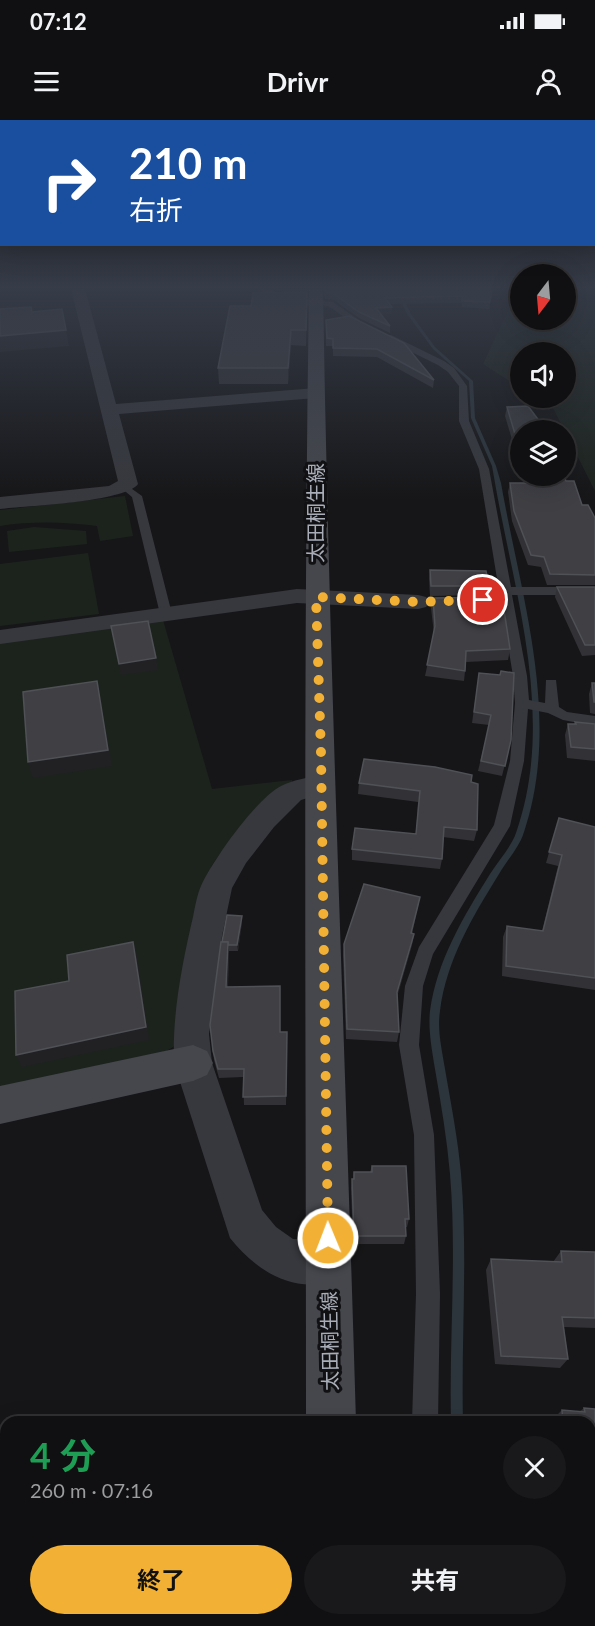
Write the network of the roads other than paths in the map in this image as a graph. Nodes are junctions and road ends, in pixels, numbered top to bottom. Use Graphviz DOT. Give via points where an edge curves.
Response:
graph roads {
  1 [pos="96,359"];
  2 [pos="321,359"];
  3 [pos="432,359"];
  4 [pos="316,393"];
  5 [pos="109,410"];
  6 [pos="125,487"];
  7 [pos="0,503"];
  8 [pos="595,591"];
  9 [pos="503,596"];
  10 [pos="316,597"];
  11 [pos="423,602"];
  12 [pos="166,614"];
  13 [pos="0,637"];
  14 [pos="551,683"];
  15 [pos="522,703"];
  16 [pos="552,709"];
  17 [pos="595,721"];
  18 [pos="321,784"];
  19 [pos="194,1064"];
  20 [pos="0,1105"];
  21 [pos="329,1262"];
  22 [pos="331,1416"];
  23 [pos="424,1416"];
  1 -- 5 [label="street"];
  2 -- 4 [label="main road, 太田桐生線"];
  3 -- 9 [label="lane" via="451,370 463,386 464,421 484,469"];
  4 -- 5 [label="street"];
  4 -- 10 [label="main road, 太田桐生線"];
  5 -- 6 [label="street" via="128,481"];
  6 -- 7 [label="street"];
  6 -- 12 [label="lane" via="137,496"];
  8 -- 9 [label="lane" via="533,591"];
  9 -- 15 [label="lane"];
  10 -- 11 [label="street"];
  10 -- 12 [label="street" via="297,596"];
  10 -- 18 [label="main road, 太田桐生線"];
  12 -- 13 [label="street"];
  14 -- 16 [label="lane"];
  15 -- 16 [label="lane"];
  15 -- 23 [label="lane" via="513,788 502,826 425,952 414,986 409,1045 424,1135 428,1294"];
  16 -- 17 [label="lane" via="563,716"];
  18 -- 19 [label="street" via="291,793 264,819 216,886 191,1034"];
  18 -- 21 [label="main road, 太田桐生線"];
  19 -- 20 [label="main road"];
  19 -- 21 [label="street" via="245,1223 261,1242 287,1260"];
  21 -- 22 [label="main road, 太田桐生線"];
}
